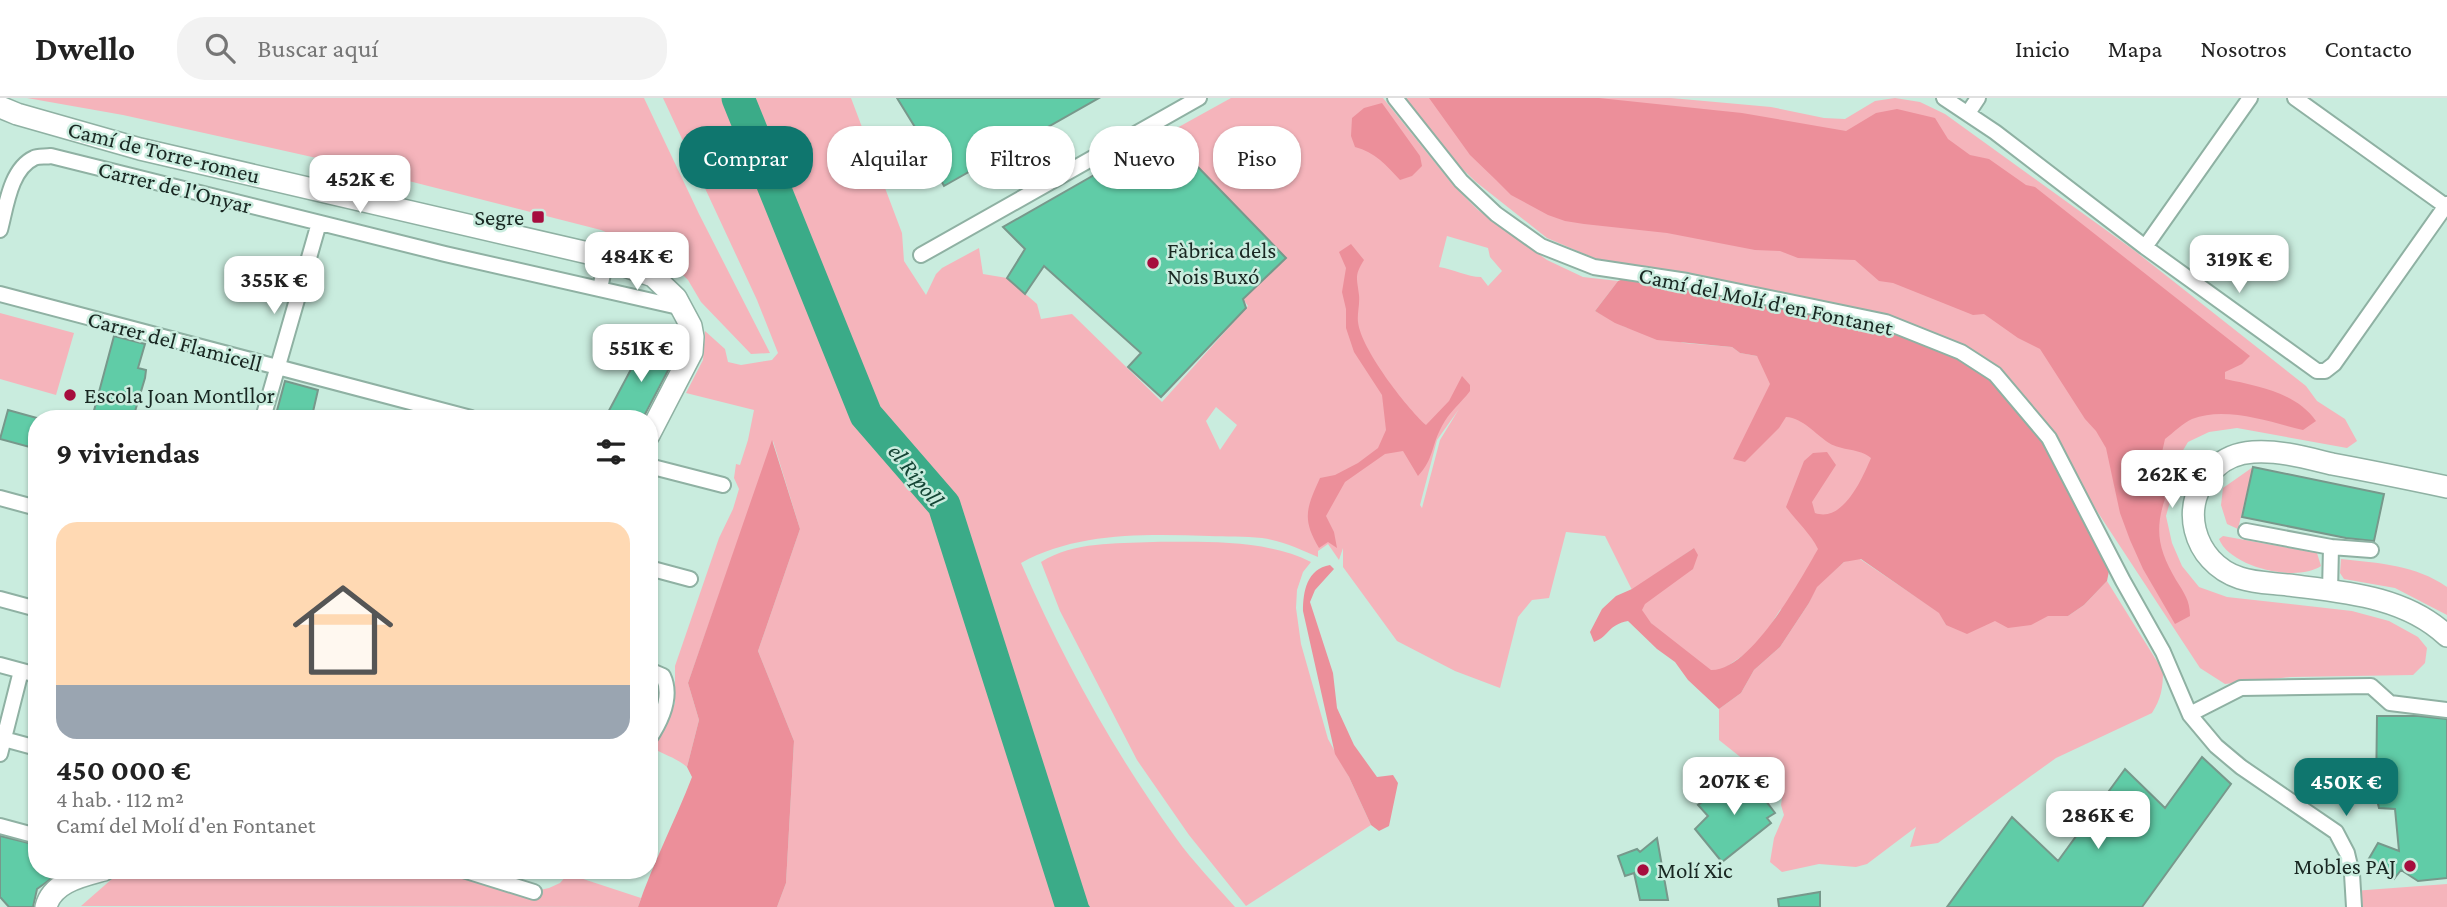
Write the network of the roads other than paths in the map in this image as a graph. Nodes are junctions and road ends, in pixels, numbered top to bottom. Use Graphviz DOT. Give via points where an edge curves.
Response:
graph roads {
  1 [pos="1199,98"];
  2 [pos="1395,98"];
  3 [pos="1944,98"];
  4 [pos="1978,98"];
  5 [pos="2250,98"];
  6 [pos="2295,98"];
  7 [pos="0,107"];
  8 [pos="1968,113"];
  9 [pos="2447,206"];
  10 [pos="319,223"];
  11 [pos="0,230"];
  12 [pos="2145,247"];
  13 [pos="921,255"];
  14 [pos="606,259"];
  15 [pos="600,289"];
  16 [pos="0,294"];
  17 [pos="683,308"];
  18 [pos="277,368"];
  19 [pos="265,410"];
  20 [pos="440,410"];
  21 [pos="658,418"];
  22 [pos="658,468"];
  23 [pos="723,485"];
  24 [pos="2447,487"];
  25 [pos="0,498"];
  26 [pos="28,506"];
  27 [pos="2246,531"];
  28 [pos="2330,547"];
  29 [pos="2371,550"];
  30 [pos="658,570"];
  31 [pos="690,579"];
  32 [pos="2330,591"];
  33 [pos="0,599"];
  34 [pos="28,606"];
  35 [pos="2447,636"];
  36 [pos="0,665"];
  37 [pos="21,671"];
  38 [pos="28,673"];
  39 [pos="658,674"];
  40 [pos="2447,710"];
  41 [pos="2190,714"];
  42 [pos="658,720"];
  43 [pos="2,739"];
  44 [pos="28,746"];
  45 [pos="0,754"];
  46 [pos="0,826"];
  47 [pos="28,834"];
  48 [pos="77,879"];
  49 [pos="492,879"];
  50 [pos="534,892"];
  51 [pos="46,907"];
  52 [pos="2354,907"];
  1 -- 13 [label="street"];
  2 -- 41 [label="street, Camí del Molí d'en Fontanet" via="1461,181 1496,214 1541,246 1594,267 1886,322 1961,352 1995,374 2049,438 2163,652"];
  3 -- 8 [label="street"];
  4 -- 8 [label="street"];
  5 -- 12 [label="street"];
  6 -- 9 [label="street"];
  7 -- 14 [label="street, Camí de Torre-romeu" via="140,149"];
  8 -- 12 [label="street"];
  9 -- 12 [label="street" via="2325,371 2307,366"];
  10 -- 11 [label="street, Carrer de l'Onyar" via="51,156 35,157 23,165"];
  10 -- 15 [label="street, Carrer de l'Onyar"];
  10 -- 18 [label="street"];
  14 -- 15 [label="street"];
  14 -- 17 [label="street, Camí de Torre-romeu" via="653,276"];
  15 -- 17 [label="street, Carrer de l'Onyar"];
  16 -- 18 [label="street, Carrer del Flamicell"];
  17 -- 21 [label="street" via="691,326 692,352"];
  18 -- 19 [label="street"];
  18 -- 20 [label="street, Carrer del Flamicell"];
  22 -- 23 [label="street"];
  24 -- 32 [label="street" via="2266,452 2239,454 2215,467 2198,490 2193,518 2198,542 2210,559 2241,578"];
  25 -- 26 [label="street"];
  27 -- 28 [label="street"];
  28 -- 29 [label="street"];
  28 -- 32 [label="street"];
  30 -- 31 [label="street"];
  32 -- 35 [label="street" via="2399,605"];
  33 -- 34 [label="street"];
  36 -- 37 [label="street"];
  37 -- 38 [label="street"];
  37 -- 43 [label="street"];
  39 -- 42 [label="street" via="666,684 666,702"];
  40 -- 41 [label="street" via="2390,703 2371,685 2241,688"];
  41 -- 52 [label="street, Camí del Molí d'en Fontanet" via="2241,767 2336,832 2347,853"];
  43 -- 44 [label="street"];
  43 -- 45 [label="street"];
  46 -- 47 [label="street"];
  48 -- 51 [label="street" via="55,890"];
  49 -- 50 [label="street"];
}
